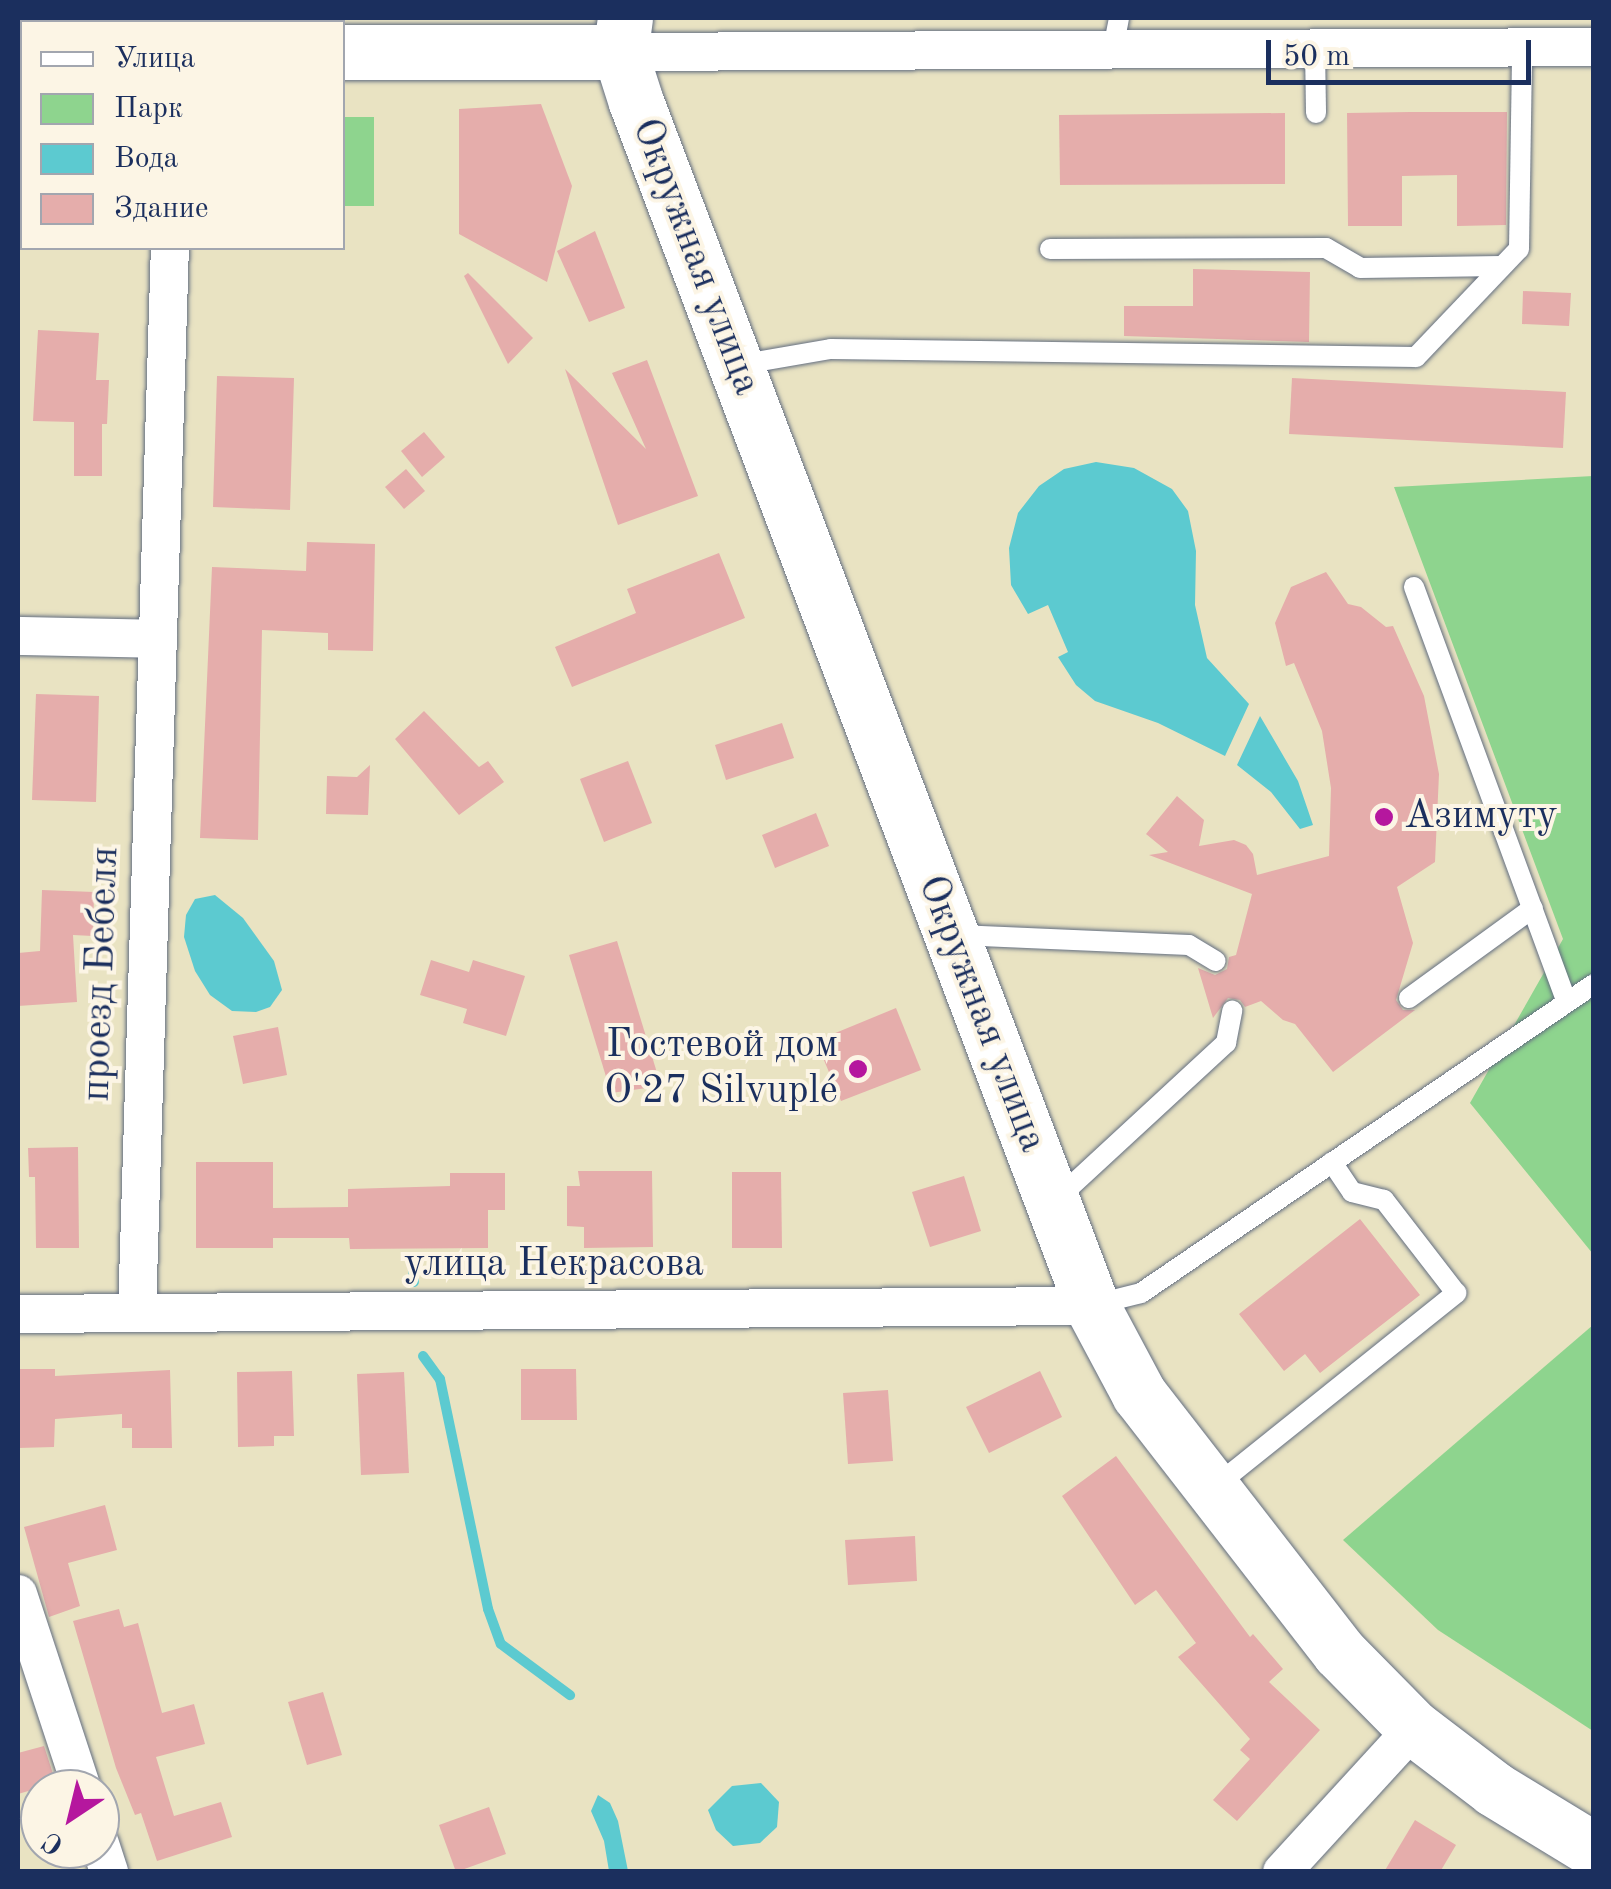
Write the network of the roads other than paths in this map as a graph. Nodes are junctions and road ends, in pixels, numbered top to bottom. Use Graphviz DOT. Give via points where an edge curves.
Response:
graph roads {
  1 [pos="1116,33"];
  2 [pos="622,35"];
  3 [pos="1522,47"];
  4 [pos="1594,47"];
  5 [pos="1316,48"];
  6 [pos="345,52"];
  7 [pos="1316,113"];
  8 [pos="170,250"];
  9 [pos="1050,250"];
  10 [pos="1502,266"];
  11 [pos="736,366"];
  12 [pos="1414,588"];
  13 [pos="18,636"];
  14 [pos="158,639"];
  15 [pos="1533,908"];
  16 [pos="952,935"];
  17 [pos="1216,962"];
  18 [pos="1594,984"];
  19 [pos="1408,998"];
  20 [pos="1567,1002"];
  21 [pos="1232,1011"];
  22 [pos="1332,1162"];
  23 [pos="1053,1203"];
  24 [pos="1092,1306"];
  25 [pos="137,1312"];
  26 [pos="18,1314"];
  27 [pos="1210,1490"];
  28 [pos="18,1594"];
  29 [pos="1414,1728"];
  30 [pos="75,1769"];
  31 [pos="1594,1850"];
  32 [pos="1282,1872"];
  1 -- 2 [label="street"];
  1 -- 5 [label="street"];
  2 -- 6 [label="main road"];
  2 -- 11 [label="main road, Окружная улица"];
  3 -- 4 [label="street"];
  3 -- 5 [label="street"];
  3 -- 10 [label="lane" via="1519,249"];
  5 -- 7 [label="lane"];
  8 -- 14 [label="street, проезд Бебеля"];
  9 -- 10 [label="lane" via="1326,248 1360,268"];
  10 -- 11 [label="lane" via="1416,357 831,348"];
  11 -- 16 [label="main road, Окружная улица"];
  12 -- 15 [label="lane"];
  13 -- 14 [label="street"];
  14 -- 25 [label="street, проезд Бебеля"];
  15 -- 19 [label="lane"];
  15 -- 20 [label="lane"];
  16 -- 17 [label="lane" via="1189,945"];
  16 -- 23 [label="main road, Окружная улица"];
  18 -- 20 [label="lane"];
  20 -- 22 [label="lane"];
  21 -- 23 [label="lane" via="1226,1043"];
  22 -- 24 [label="lane" via="1142,1293"];
  22 -- 27 [label="lane" via="1352,1192 1384,1200 1456,1293"];
  23 -- 24 [label="main road, Окружная улица"];
  24 -- 25 [label="street, улица Некрасова"];
  24 -- 27 [label="main road, Окружная улица" via="1139,1394"];
  25 -- 26 [label="street, улица Некрасова"];
  27 -- 29 [label="main road, Окружная улица" via="1338,1652"];
  28 -- 30 [label="street"];
  29 -- 31 [label="main road, Окружная улица" via="1494,1789"];
  29 -- 32 [label="street"];
}
